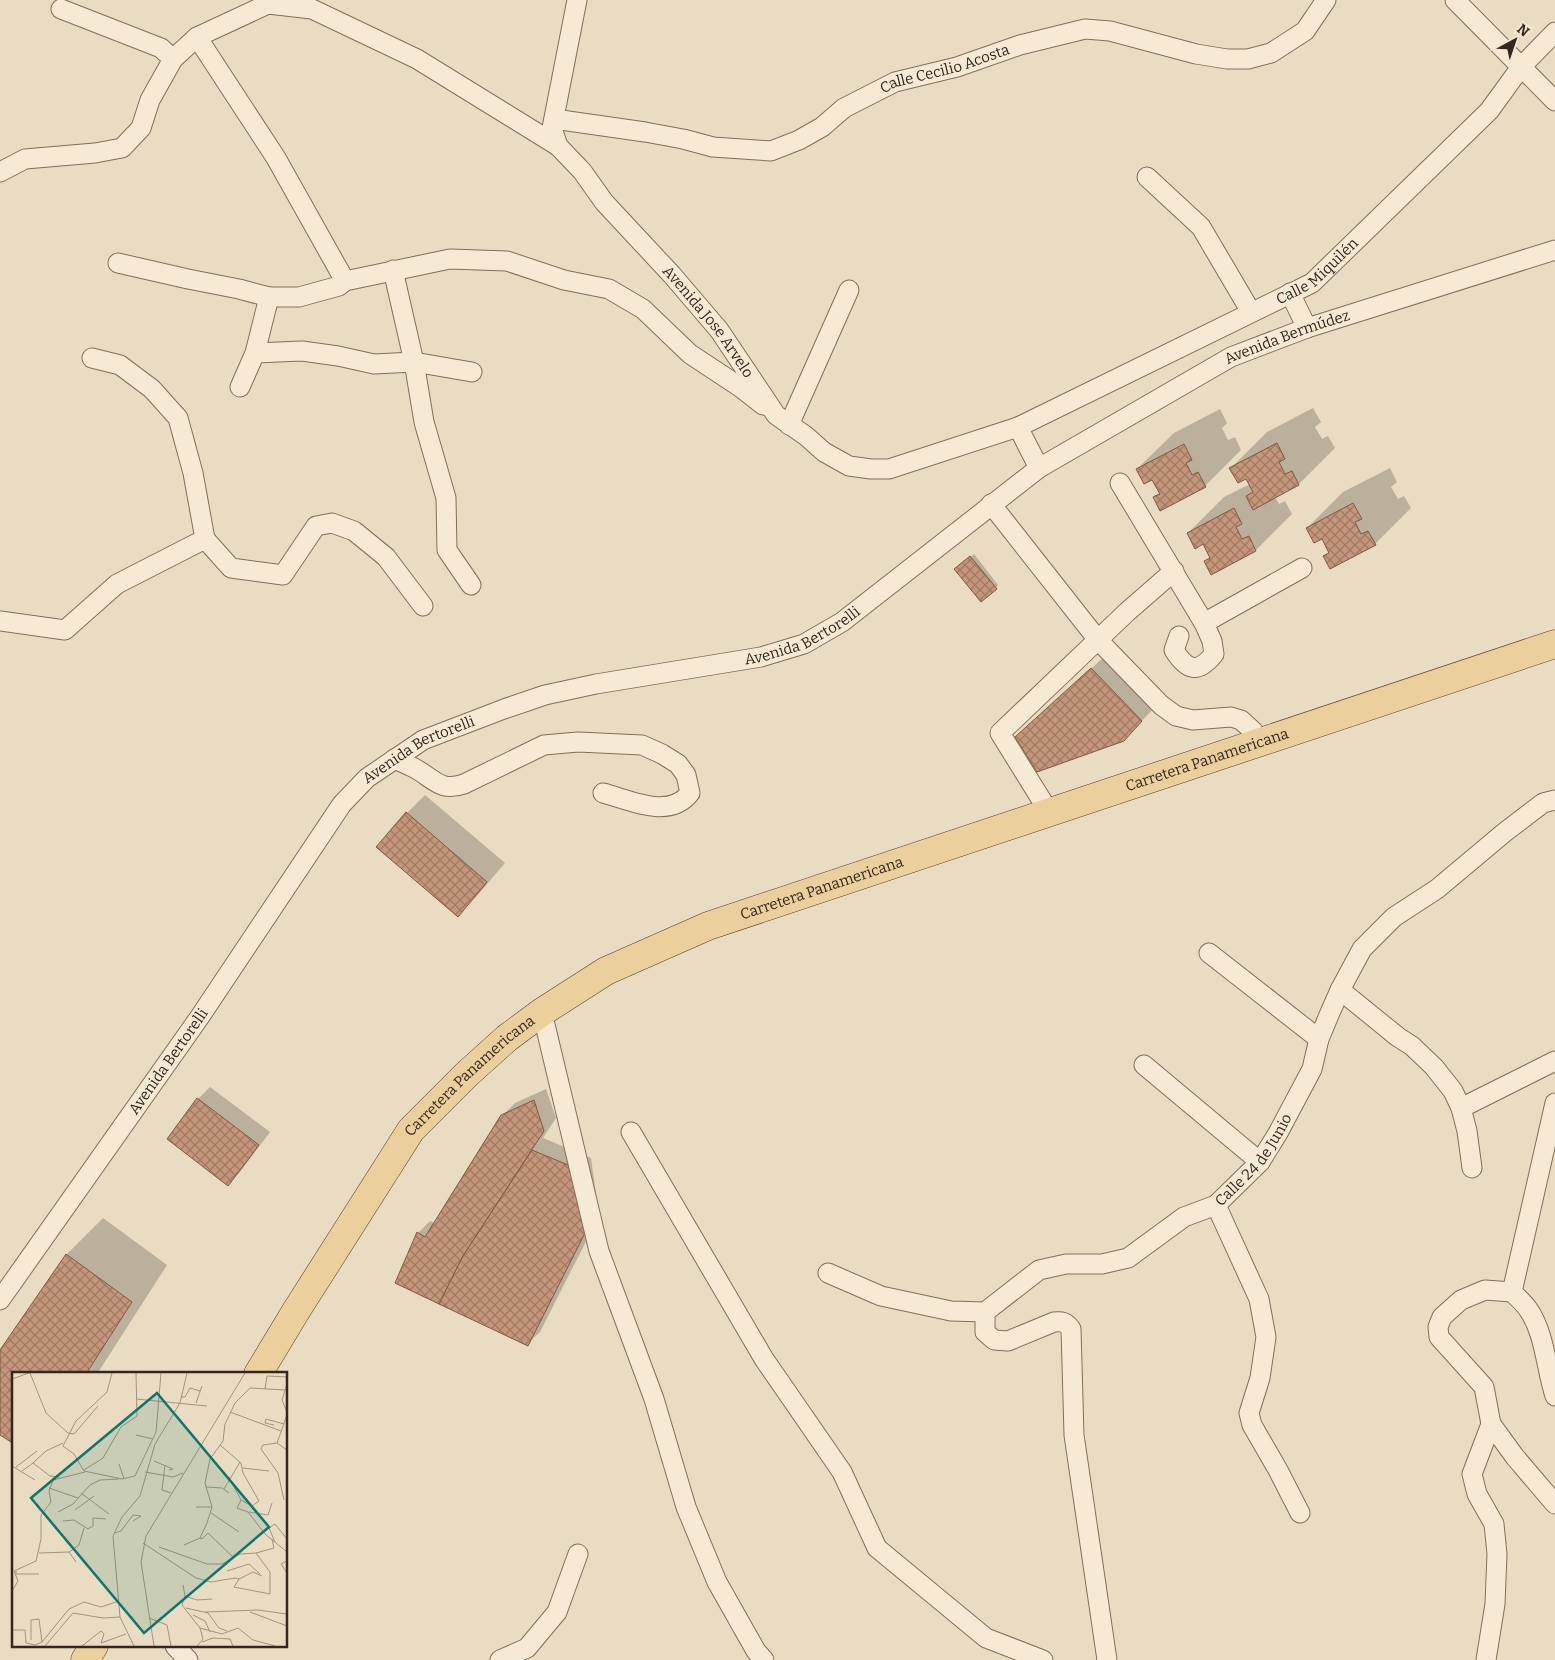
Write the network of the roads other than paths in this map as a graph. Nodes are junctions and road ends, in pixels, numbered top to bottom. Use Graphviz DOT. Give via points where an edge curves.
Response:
graph roads {
  1 [pos="329,0"];
  2 [pos="578,0"];
  3 [pos="1326,0"];
  4 [pos="1454,0"];
  5 [pos="61,9"];
  6 [pos="334,20"];
  7 [pos="1555,32"];
  8 [pos="196,37"];
  9 [pos="173,59"];
  10 [pos="1521,67"];
  11 [pos="1555,101"];
  12 [pos="554,119"];
  13 [pos="558,146"];
  14 [pos="0,172"];
  15 [pos="1147,177"];
  16 [pos="1555,250"];
  17 [pos="118,262"];
  18 [pos="393,270"];
  19 [pos="345,281"];
  20 [pos="849,290"];
  21 [pos="1290,293"];
  22 [pos="269,297"];
  23 [pos="1251,312"];
  24 [pos="1307,328"];
  25 [pos="255,354"];
  26 [pos="92,358"];
  27 [pos="414,362"];
  28 [pos="472,372"];
  29 [pos="240,387"];
  30 [pos="782,420"];
  31 [pos="1018,427"];
  32 [pos="1039,468"];
  33 [pos="1120,483"];
  34 [pos="991,504"];
  35 [pos="205,540"];
  36 [pos="1302,568"];
  37 [pos="1174,571"];
  38 [pos="471,585"];
  39 [pos="423,606"];
  40 [pos="0,621"];
  41 [pos="1204,623"];
  42 [pos="1179,636"];
  43 [pos="1098,640"];
  44 [pos="1555,644"];
  45 [pos="1260,743"];
  46 [pos="394,759"];
  47 [pos="604,793"];
  48 [pos="1555,800"];
  49 [pos="1049,812"];
  50 [pos="1209,953"];
  51 [pos="1340,990"];
  52 [pos="542,1012"];
  53 [pos="1319,1039"];
  54 [pos="1555,1061"];
  55 [pos="1144,1065"];
  56 [pos="1555,1104"];
  57 [pos="1461,1108"];
  58 [pos="632,1132"];
  59 [pos="1260,1162"];
  60 [pos="1472,1168"];
  61 [pos="1216,1205"];
  62 [pos="828,1273"];
  63 [pos="8,1276"];
  64 [pos="1512,1292"];
  65 [pos="0,1300"];
  66 [pos="986,1312"];
  67 [pos="259,1372"];
  68 [pos="1555,1396"];
  69 [pos="1491,1424"];
  70 [pos="1555,1504"];
  71 [pos="1300,1513"];
  72 [pos="578,1554"];
  73 [pos="93,1648"];
  74 [pos="177,1648"];
  75 [pos="530,1654"];
  76 [pos="86,1660"];
  77 [pos="188,1660"];
  78 [pos="500,1660"];
  79 [pos="764,1660"];
  80 [pos="1043,1660"];
  81 [pos="1107,1660"];
  82 [pos="1486,1660"];
  1 -- 6 [label="street"];
  2 -- 12 [label="street"];
  3 -- 12 [label="street, Calle Cecilio Acosta" via="1305,31 1271,53 1248,59 1196,54 1110,31 1085,29 1020,45 957,67 894,82 844,108 822,127 799,140 771,151 713,147 645,132"];
  4 -- 10 [label="street"];
  5 -- 9 [label="street" via="161,48"];
  6 -- 8 [label="street, Avenida Jose Arvelo" via="312,9 268,4"];
  6 -- 13 [label="street, Avenida Jose Arvelo" via="417,58"];
  7 -- 10 [label="street, Calle Miquilén"];
  8 -- 9 [label="street, Avenida Jose Arvelo"];
  8 -- 19 [label="street" via="276,158"];
  9 -- 14 [label="street, Avenida Jose Arvelo" via="150,100 141,128 122,148 25,158"];
  10 -- 11 [label="street"];
  10 -- 21 [label="street, Calle Miquilén" via="1489,111 1312,283"];
  12 -- 13 [label="street" via="552,128"];
  13 -- 30 [label="street, Avenida Jose Arvelo" via="719,330"];
  15 -- 23 [label="street" via="1201,227"];
  16 -- 24 [label="street, Avenida Bermúdez"];
  17 -- 22 [label="street"];
  18 -- 19 [label="street"];
  18 -- 27 [label="street"];
  18 -- 30 [label="street" via="450,259 507,261 564,280 609,289 642,310 690,354"];
  19 -- 22 [label="street" via="298,297"];
  20 -- 30 [label="street"];
  21 -- 23 [label="street, Calle Miquilén"];
  21 -- 24 [label="street"];
  22 -- 25 [label="street"];
  23 -- 31 [label="street, Calle Miquilén"];
  24 -- 32 [label="street, Avenida Bermúdez" via="1231,357"];
  25 -- 27 [label="street" via="302,351 374,364"];
  25 -- 29 [label="street"];
  26 -- 35 [label="street" via="120,365 152,389 178,418 193,473"];
  27 -- 28 [label="street"];
  27 -- 38 [label="street" via="424,422 446,498 447,550"];
  30 -- 31 [label="street, Avenida Jose Arvelo" via="837,461 871,469 889,468"];
  31 -- 32 [label="street"];
  32 -- 34 [label="street, Avenida Bertorelli"];
  33 -- 37 [label="street"];
  34 -- 43 [label="street"];
  34 -- 46 [label="street, Avenida Bertorelli" via="842,622 804,644 761,657 545,695 423,740"];
  35 -- 39 [label="street" via="231,568 283,575 316,526 332,523 354,531 386,557"];
  35 -- 40 [label="street" via="117,584 65,630"];
  36 -- 41 [label="street"];
  37 -- 41 [label="street"];
  37 -- 43 [label="street"];
  41 -- 42 [label="street" via="1214,654 1204,666 1193,668 1182,663 1174,650"];
  43 -- 45 [label="street" via="1160,705 1176,716 1193,720 1241,720"];
  43 -- 49 [label="street" via="1000,733"];
  44 -- 45 [label="main road, Carretera Panamericana"];
  45 -- 49 [label="main road, Carretera Panamericana"];
  46 -- 47 [label="street" via="438,784 453,788 544,745 578,742 642,745 678,764 686,774 690,793 677,805 667,808"];
  46 -- 63 [label="street, Avenida Bertorelli" via="367,778 342,804 199,1018"];
  48 -- 51 [label="street, Calle 24 de Junio" via="1543,803 1438,889 1394,917 1362,949"];
  49 -- 52 [label="main road, Carretera Panamericana" via="708,926 606,971"];
  50 -- 53 [label="street"];
  51 -- 53 [label="street, Calle 24 de Junio"];
  51 -- 57 [label="street" via="1434,1067 1453,1091"];
  52 -- 67 [label="main road, Carretera Panamericana" via="467,1074 412,1130"];
  52 -- 79 [label="street" via="599,1251 654,1399 686,1507 717,1582"];
  53 -- 59 [label="street, Calle 24 de Junio" via="1312,1069"];
  54 -- 57 [label="street"];
  55 -- 59 [label="street"];
  56 -- 64 [label="street"];
  57 -- 60 [label="street"];
  58 -- 80 [label="street" via="764,1359 842,1472 876,1548 986,1638"];
  59 -- 61 [label="street, Calle 24 de Junio"];
  61 -- 66 [label="street, Calle 24 de Junio" via="1184,1217 1128,1258 1102,1264 1066,1264 1038,1270"];
  61 -- 71 [label="street" via="1258,1299 1266,1337 1260,1378 1249,1413 1252,1425"];
  62 -- 66 [label="street" via="881,1296 951,1310"];
  63 -- 65 [label="street, Avenida Bertorelli"];
  64 -- 68 [label="street" via="1529,1310 1542,1340"];
  64 -- 69 [label="street" via="1485,1290 1461,1300 1442,1317 1438,1326 1439,1337 1484,1387"];
  66 -- 81 [label="street" via="985,1332 994,1340 1008,1341 1061,1321 1071,1329 1074,1435"];
  69 -- 70 [label="street"];
  69 -- 82 [label="street" via="1472,1474 1477,1494 1494,1524 1498,1554 1495,1604"];
  72 -- 75 [label="street" via="557,1612"];
  73 -- 76 [label="main road"];
  74 -- 77 [label="street"];
  75 -- 78 [label="street"];
}
